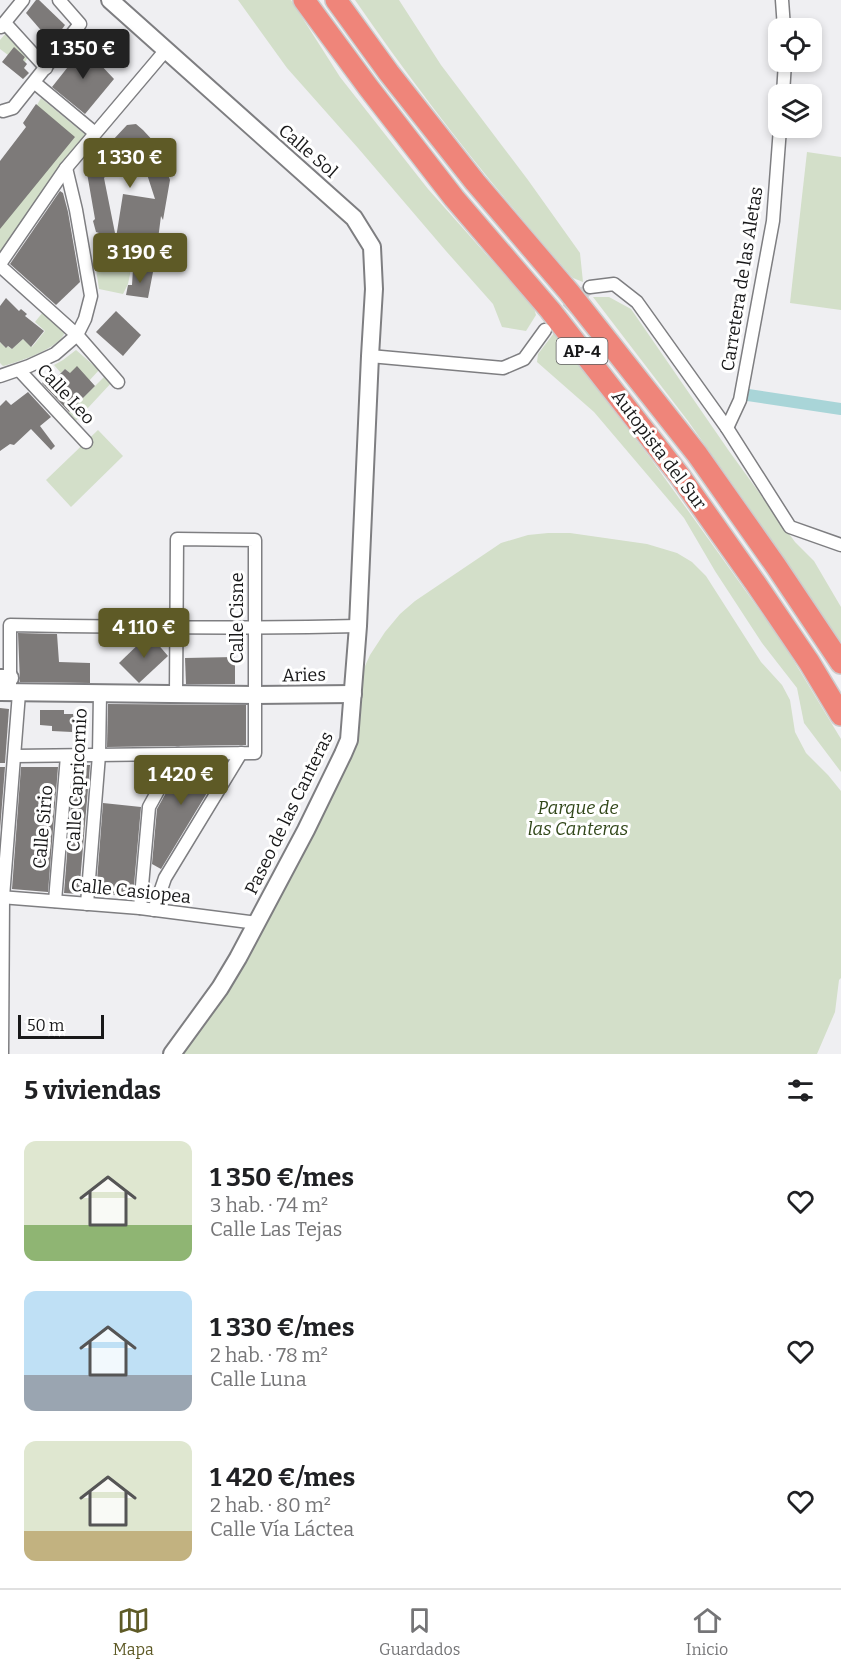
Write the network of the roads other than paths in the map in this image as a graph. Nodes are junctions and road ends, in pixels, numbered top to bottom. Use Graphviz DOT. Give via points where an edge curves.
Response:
graph roads {
  1 [pos="23,0"];
  2 [pos="60,0"];
  3 [pos="110,0"];
  4 [pos="304,0"];
  5 [pos="336,0"];
  6 [pos="782,0"];
  7 [pos="783,18"];
  8 [pos="2,26"];
  9 [pos="165,51"];
  10 [pos="46,68"];
  11 [pos="35,83"];
  12 [pos="1,112"];
  13 [pos="95,133"];
  14 [pos="779,138"];
  15 [pos="66,168"];
  16 [pos="0,265"];
  17 [pos="590,287"];
  18 [pos="545,330"];
  19 [pos="77,335"];
  20 [pos="370,356"];
  21 [pos="19,370"];
  22 [pos="0,376"];
  23 [pos="118,382"];
  24 [pos="369,383"];
  25 [pos="727,428"];
  26 [pos="86,442"];
  27 [pos="841,544"];
  28 [pos="358,626"];
  29 [pos="176,628"];
  30 [pos="256,629"];
  31 [pos="841,663"];
  32 [pos="8,687"];
  33 [pos="100,694"];
  34 [pos="353,694"];
  35 [pos="176,695"];
  36 [pos="255,695"];
  37 [pos="841,715"];
  38 [pos="241,753"];
  39 [pos="178,754"];
  40 [pos="99,755"];
  41 [pos="15,756"];
  42 [pos="67,756"];
  43 [pos="2,897"];
  44 [pos="55,901"];
  45 [pos="87,904"];
  46 [pos="140,908"];
  47 [pos="154,910"];
  48 [pos="257,923"];
  49 [pos="2,1054"];
  50 [pos="172,1054"];
  1 -- 8 [label="street"];
  2 -- 10 [label="street" via="80,24"];
  3 -- 9 [label="street, Calle Sol"];
  4 -- 37 [label="highway, Autopista del Sur / AP-4" via="454,198 550,310 680,475"];
  5 -- 31 [label="highway, Autopista del Sur / AP-4" via="468,173 569,292 697,454"];
  6 -- 7 [label="street"];
  8 -- 10 [label="street"];
  9 -- 13 [label="street"];
  9 -- 20 [label="street, Calle Sol" via="354,218 372,247 374,262"];
  10 -- 11 [label="street"];
  11 -- 12 [label="street" via="13,108"];
  11 -- 13 [label="street"];
  13 -- 15 [label="street"];
  14 -- 25 [label="street, Carretera de las Aletas" via="773,221 740,400"];
  15 -- 16 [label="street"];
  15 -- 19 [label="street" via="90,296"];
  16 -- 19 [label="street"];
  17 -- 25 [label="street" via="614,284 637,302"];
  18 -- 20 [label="street" via="524,359 503,369"];
  19 -- 21 [label="street" via="55,354"];
  19 -- 23 [label="street"];
  20 -- 24 [label="street, Calle Sol"];
  21 -- 22 [label="street"];
  21 -- 26 [label="street, Calle Leo"];
  24 -- 28 [label="street, Paseo de las Canteras"];
  25 -- 27 [label="street" via="790,527"];
  28 -- 30 [label="street"];
  28 -- 34 [label="street, Paseo de las Canteras"];
  29 -- 30 [label="street"];
  29 -- 30 [label="street, Calle Cisne" via="177,539 255,540"];
  29 -- 32 [label="street" via="10,625"];
  29 -- 35 [label="street"];
  30 -- 36 [label="street, Calle Cisne"];
  32 -- 33 [label="street, Aries"];
  32 -- 41 [label="street"];
  33 -- 35 [label="street, Aries"];
  33 -- 40 [label="street, Calle Capricornio"];
  34 -- 36 [label="street, Aries"];
  34 -- 48 [label="street, Paseo de las Canteras" via="344,754"];
  35 -- 36 [label="street, Aries"];
  36 -- 38 [label="street, Calle Cisne" via="255,753"];
  38 -- 39 [label="street"];
  38 -- 47 [label="street" via="165,878"];
  39 -- 40 [label="street"];
  39 -- 46 [label="street" via="149,807"];
  40 -- 42 [label="street"];
  40 -- 45 [label="street, Calle Capricornio"];
  41 -- 42 [label="street"];
  41 -- 43 [label="street"];
  42 -- 44 [label="street, Calle Sirio"];
  43 -- 44 [label="street, Calle Casiopea"];
  43 -- 49 [label="street"];
  44 -- 45 [label="street, Calle Casiopea"];
  45 -- 46 [label="street, Calle Casiopea"];
  46 -- 47 [label="street, Calle Casiopea"];
  47 -- 48 [label="street, Calle Casiopea"];
  48 -- 50 [label="street, Paseo de las Canteras" via="220,988"];
}
